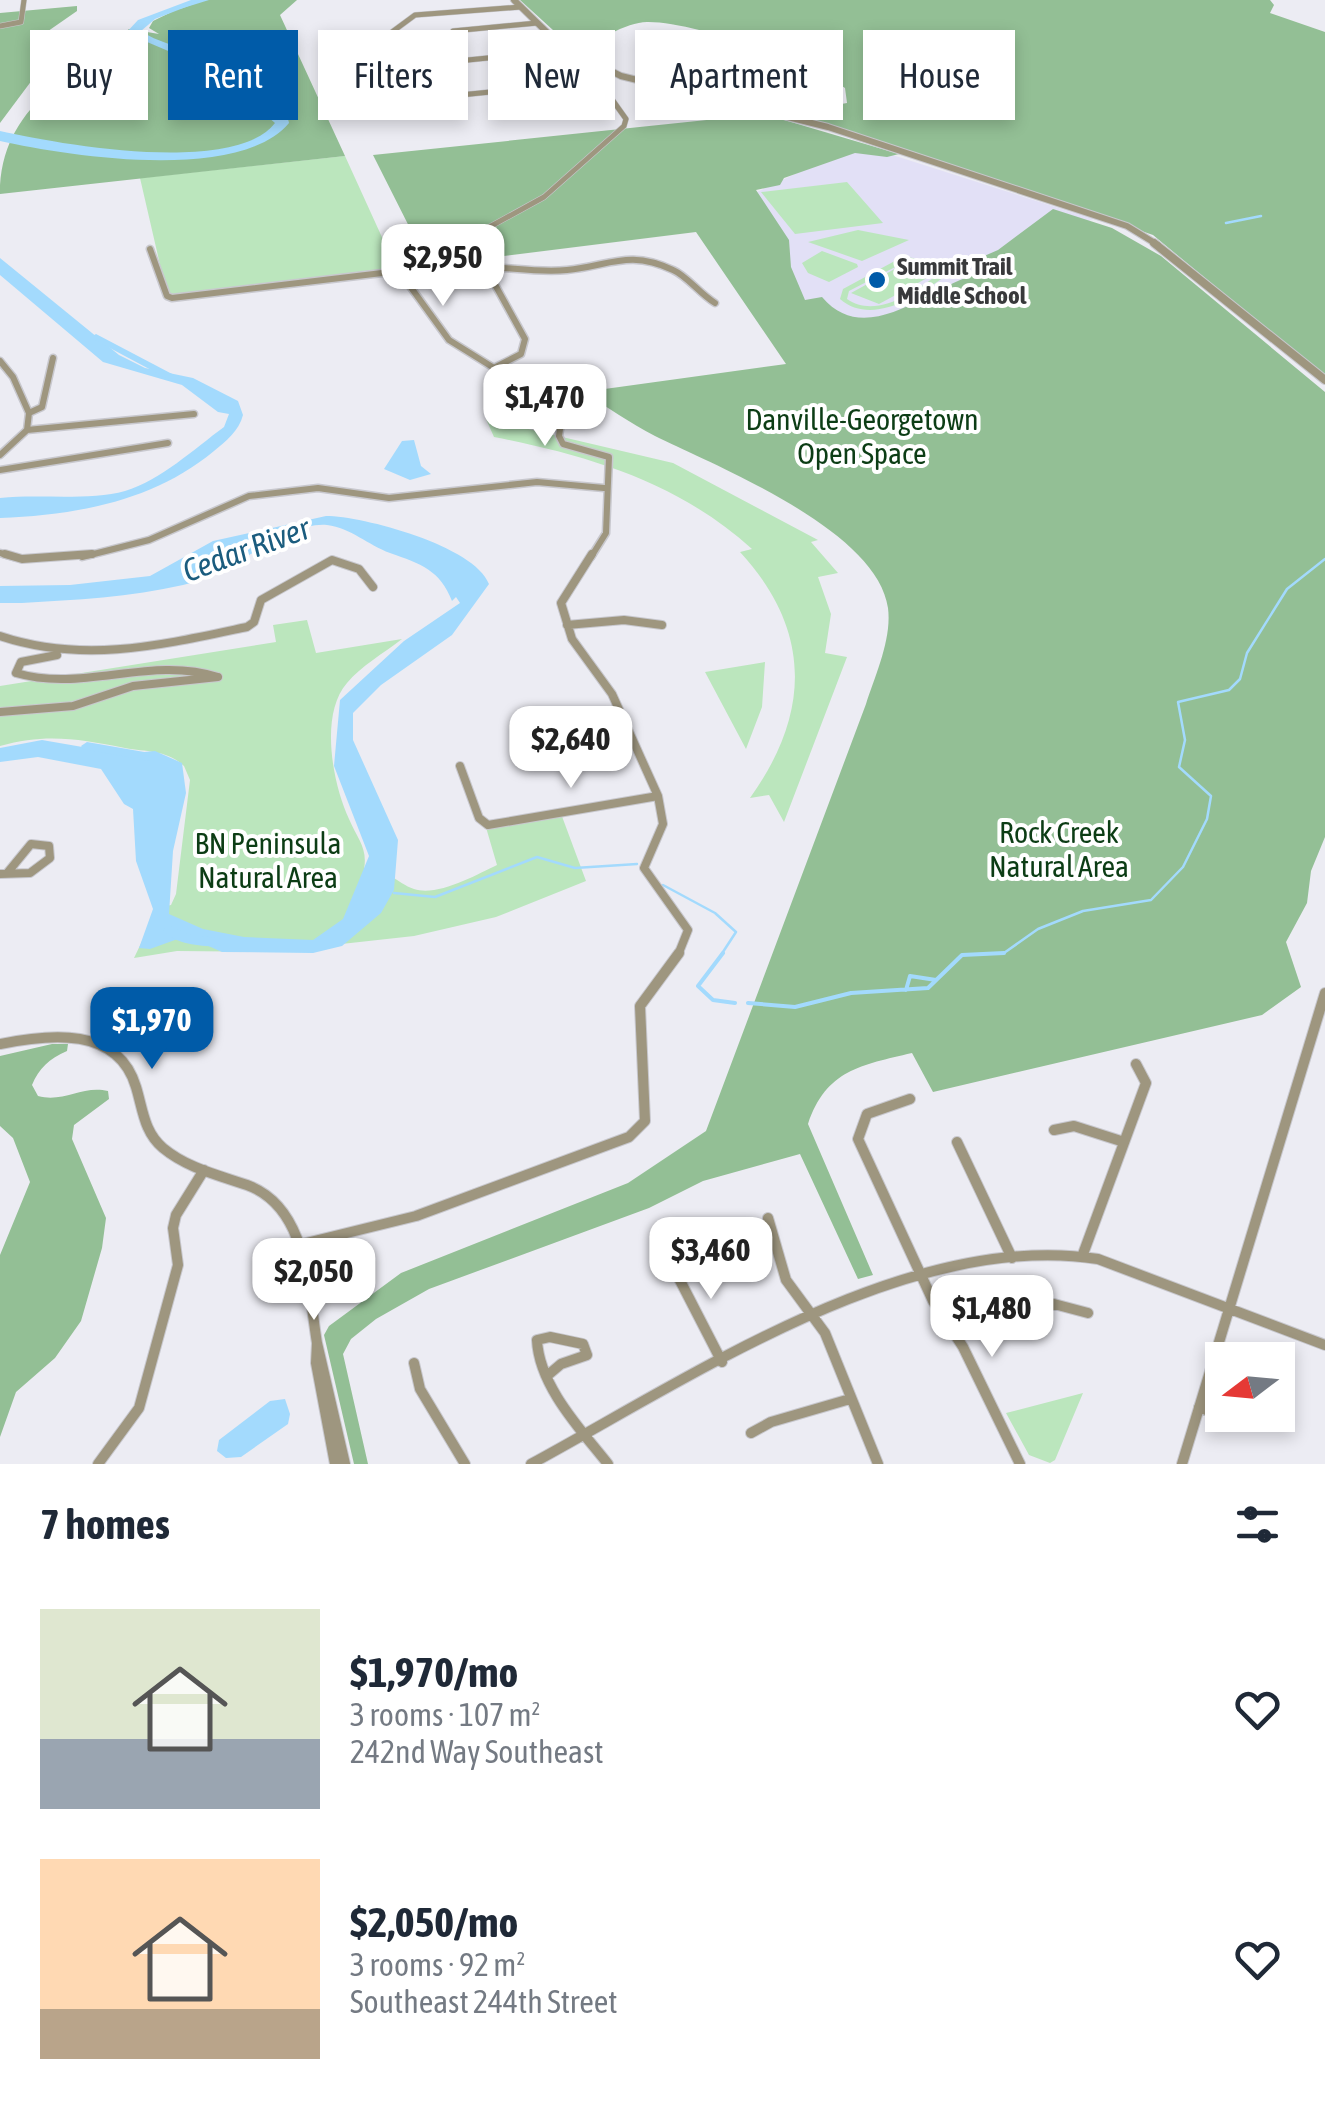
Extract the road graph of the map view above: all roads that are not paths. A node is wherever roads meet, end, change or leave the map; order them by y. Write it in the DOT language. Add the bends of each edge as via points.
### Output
graph roads {
  1 [pos="24,0"];
  2 [pos="514,0"];
  3 [pos="521,7"];
  4 [pos="537,23"];
  5 [pos="0,26"];
  6 [pos="395,30"];
  7 [pos="463,30"];
  8 [pos="545,30"];
  9 [pos="615,72"];
  10 [pos="615,104"];
  11 [pos="150,249"];
  12 [pos="489,267"];
  13 [pos="715,304"];
  14 [pos="53,358"];
  15 [pos="0,361"];
  16 [pos="494,368"];
  17 [pos="1325,380"];
  18 [pos="28,413"];
  19 [pos="194,414"];
  20 [pos="27,430"];
  21 [pos="168,444"];
  22 [pos="0,455"];
  23 [pos="0,470"];
  24 [pos="604,488"];
  25 [pos="0,553"];
  26 [pos="373,588"];
  27 [pos="567,625"];
  28 [pos="662,626"];
  29 [pos="0,636"];
  30 [pos="66,654"];
  31 [pos="0,712"];
  32 [pos="460,766"];
  33 [pos="658,796"];
  34 [pos="4,873"];
  35 [pos="1325,994"];
  36 [pos="0,1044"];
  37 [pos="1136,1064"];
  38 [pos="910,1099"];
  39 [pos="1054,1130"];
  40 [pos="958,1142"];
  41 [pos="1124,1142"];
  42 [pos="204,1170"];
  43 [pos="768,1218"];
  44 [pos="298,1245"];
  45 [pos="1083,1254"];
  46 [pos="1012,1258"];
  47 [pos="670,1263"];
  48 [pos="923,1279"];
  49 [pos="1227,1304"];
  50 [pos="810,1313"];
  51 [pos="1088,1313"];
  52 [pos="954,1331"];
  53 [pos="317,1343"];
  54 [pos="1325,1344"];
  55 [pos="722,1362"];
  56 [pos="414,1363"];
  57 [pos="548,1375"];
  58 [pos="850,1399"];
  59 [pos="1199,1408"];
  60 [pos="1205,1410"];
  61 [pos="438,1424"];
  62 [pos="426,1431"];
  63 [pos="751,1432"];
  64 [pos="586,1435"];
  65 [pos="98,1464"];
  66 [pos="335,1464"];
  67 [pos="345,1464"];
  68 [pos="465,1464"];
  69 [pos="532,1464"];
  70 [pos="608,1464"];
  71 [pos="878,1464"];
  72 [pos="1020,1464"];
  73 [pos="1182,1464"];
  1 -- 5 [label="street" via="19,23"];
  2 -- 3 [label="street"];
  3 -- 4 [label="street"];
  3 -- 6 [label="street" via="415,14"];
  4 -- 7 [label="street"];
  4 -- 8 [label="street"];
  9 -- 17 [label="street" via="828,127 1122,223 1173,254"];
  10 -- 12 [label="street" via="624,126 544,197 473,236 472,246"];
  11 -- 16 [label="street" via="167,296 396,270 452,347"];
  12 -- 13 [label="street" via="567,270 636,258 678,271"];
  12 -- 16 [label="street" via="526,339 521,354"];
  14 -- 18 [label="street" via="42,407"];
  15 -- 18 [label="street"];
  16 -- 24 [label="street" via="499,380 542,394 559,410 563,444 606,454"];
  18 -- 20 [label="street"];
  19 -- 20 [label="street"];
  20 -- 22 [label="street"];
  21 -- 23 [label="street"];
  24 -- 25 [label="street" via="537,482 389,498 334,488 280,492 238,499 150,540 77,558"];
  24 -- 27 [label="street" via="606,533 562,597"];
  26 -- 30 [label="street" via="361,568 332,560 261,600 247,626 142,650"];
  27 -- 28 [label="street" via="624,620"];
  27 -- 33 [label="street" via="612,694"];
  29 -- 30 [label="street"];
  30 -- 31 [label="street" via="22,662 16,673 50,680 196,669 218,678 133,686 73,706"];
  32 -- 33 [label="street" via="484,824"];
  33 -- 44 [label="street" via="662,824 644,868 688,930 674,964 640,1006 646,1121 639,1130 429,1212"];
  34 -- 34 [label="street" via="31,844 48,846 50,858 30,873"];
  35 -- 49 [label="street"];
  36 -- 42 [label="street" via="72,1036 104,1048 132,1075 155,1140"];
  37 -- 41 [label="street" via="1146,1083"];
  38 -- 48 [label="street" via="870,1111 858,1128"];
  39 -- 41 [label="street" via="1074,1126"];
  40 -- 46 [label="street"];
  41 -- 45 [label="street"];
  42 -- 44 [label="street" via="268,1196 286,1215"];
  42 -- 65 [label="street" via="176,1215 178,1265 139,1408"];
  43 -- 50 [label="street" via="786,1280"];
  44 -- 53 [label="street"];
  45 -- 46 [label="street"];
  45 -- 49 [label="street"];
  46 -- 48 [label="street"];
  47 -- 55 [label="street"];
  48 -- 50 [label="street"];
  48 -- 52 [label="street"];
  49 -- 54 [label="street"];
  49 -- 59 [label="street"];
  50 -- 55 [label="street"];
  50 -- 58 [label="street"];
  51 -- 52 [label="street" via="1054,1304"];
  52 -- 72 [label="street"];
  53 -- 66 [label="street"];
  53 -- 67 [label="street"];
  55 -- 64 [label="street"];
  56 -- 61 [label="street"];
  57 -- 57 [label="street" via="536,1354 537,1340 550,1337 586,1348 584,1358"];
  57 -- 64 [label="street"];
  58 -- 63 [label="street"];
  58 -- 71 [label="street"];
  59 -- 60 [label="street"];
  59 -- 73 [label="street"];
  61 -- 62 [label="street"];
  61 -- 68 [label="street"];
  64 -- 69 [label="street"];
  64 -- 70 [label="street"];
}
